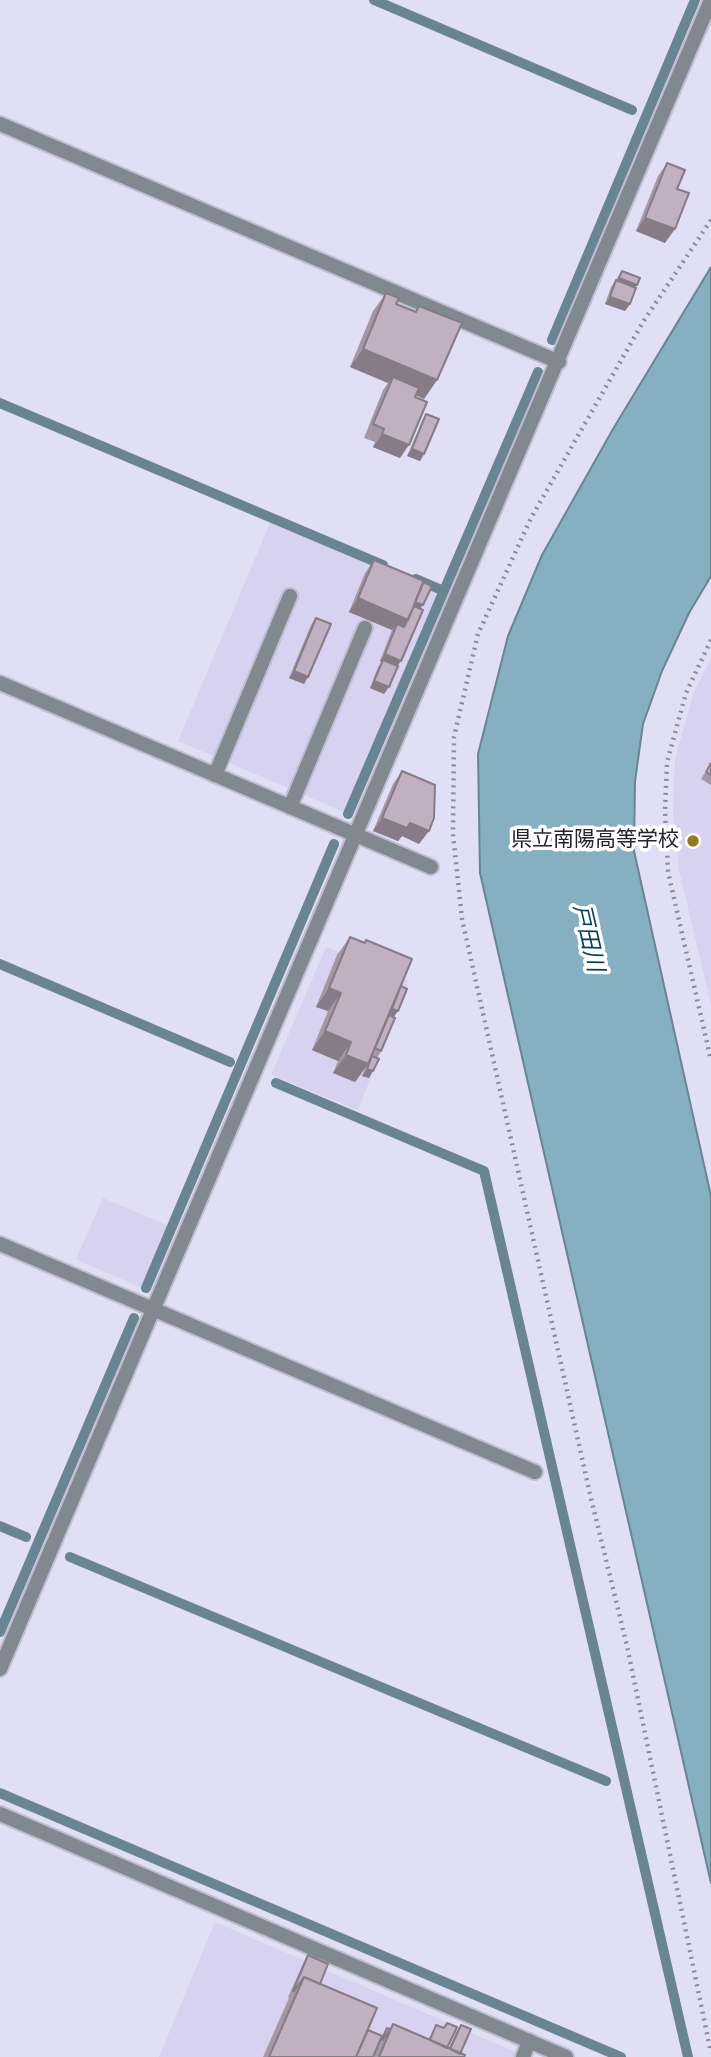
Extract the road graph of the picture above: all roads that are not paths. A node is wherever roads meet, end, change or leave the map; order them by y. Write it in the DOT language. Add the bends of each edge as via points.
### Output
graph roads {
  1 [pos="711,0"];
  2 [pos="0,124"];
  3 [pos="559,362"];
  4 [pos="290,596"];
  5 [pos="365,628"];
  6 [pos="0,683"];
  7 [pos="215,775"];
  8 [pos="290,807"];
  9 [pos="356,835"];
  10 [pos="431,867"];
  11 [pos="0,1244"];
  12 [pos="152,1309"];
  13 [pos="535,1472"];
  14 [pos="0,1669"];
  15 [pos="0,1814"];
  16 [pos="529,2041"];
  17 [pos="523,2057"];
  18 [pos="566,2057"];
  1 -- 3 [label="street"];
  2 -- 3 [label="street"];
  3 -- 9 [label="street"];
  4 -- 7 [label="street"];
  5 -- 8 [label="street"];
  6 -- 7 [label="street"];
  7 -- 8 [label="street"];
  8 -- 9 [label="street"];
  9 -- 10 [label="street"];
  9 -- 12 [label="street"];
  11 -- 12 [label="street"];
  12 -- 13 [label="street"];
  12 -- 14 [label="street"];
  15 -- 16 [label="street"];
  16 -- 17 [label="street"];
  16 -- 18 [label="street"];
}
